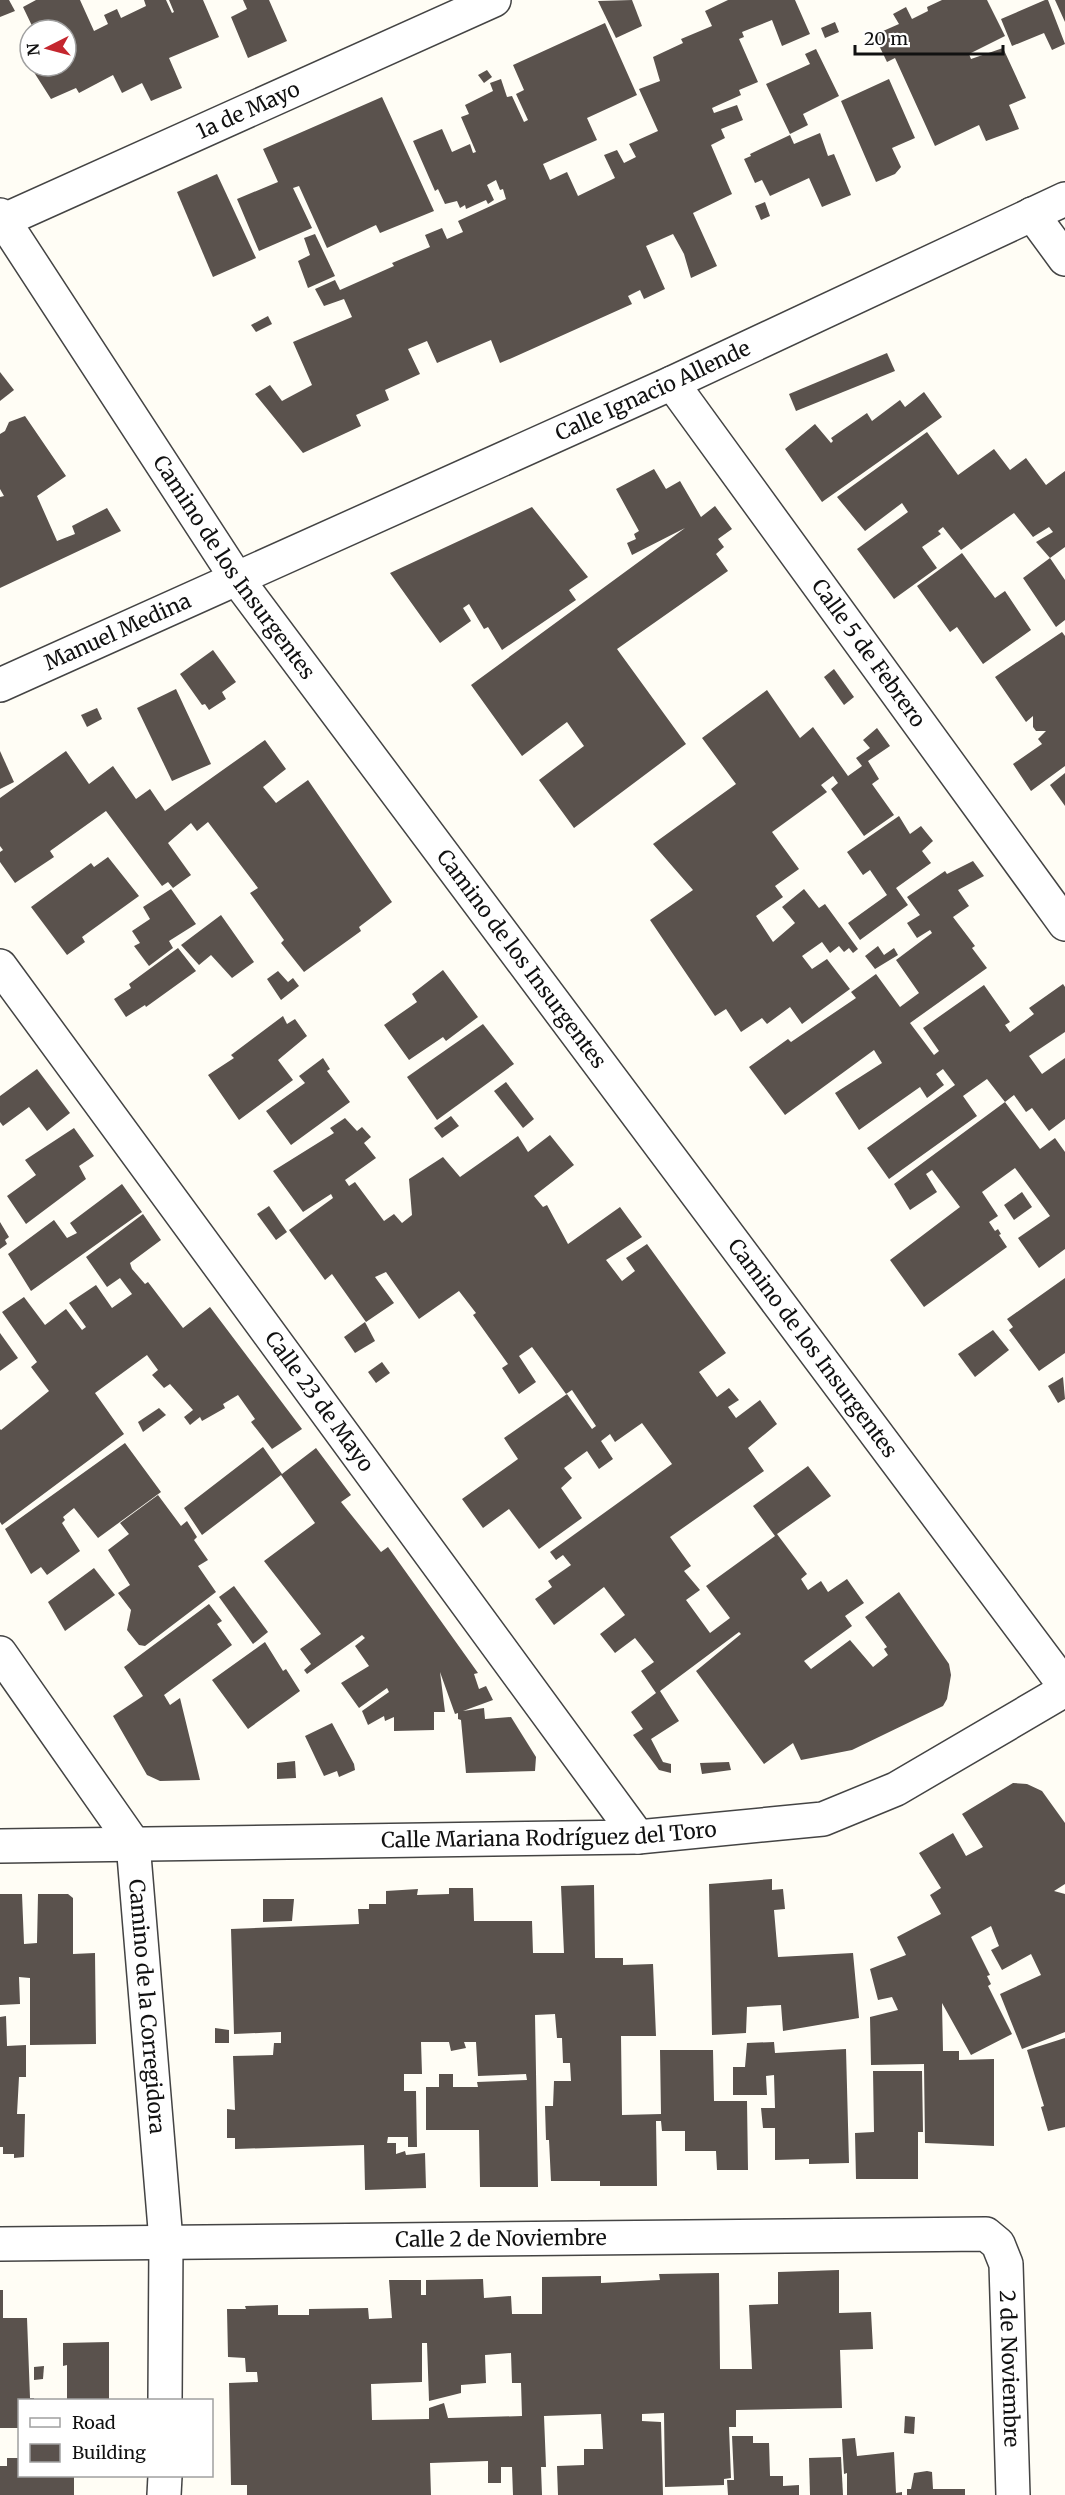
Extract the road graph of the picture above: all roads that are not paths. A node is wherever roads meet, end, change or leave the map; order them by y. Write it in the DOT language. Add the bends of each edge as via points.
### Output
graph roads {
  1 [pos="494,0"];
  2 [pos="1065,199"];
  3 [pos="1032,214"];
  4 [pos="1,219"];
  5 [pos="1065,259"];
  6 [pos="672,383"];
  7 [pos="237,579"];
  8 [pos="0,685"];
  9 [pos="1065,924"];
  10 [pos="0,966"];
  11 [pos="0,1653"];
  12 [pos="1065,1688"];
  13 [pos="638,1838"];
  14 [pos="133,1843"];
  15 [pos="0,1846"];
  16 [pos="166,2241"];
  17 [pos="0,2244"];
  18 [pos="998,2244"];
  19 [pos="165,2399"];
  20 [pos="165,2477"];
  21 [pos="164,2495"];
  22 [pos="1013,2495"];
  1 -- 4 [label="street, 1a de Mayo"];
  2 -- 3 [label="street, Calle Ignacio Allende"];
  3 -- 5 [label="street"];
  3 -- 6 [label="street, Calle Ignacio Allende"];
  4 -- 7 [label="street, Camino de los Insurgentes"];
  6 -- 7 [label="street, Calle Ignacio Allende"];
  6 -- 9 [label="street, Calle 5 de Febrero"];
  7 -- 8 [label="street, Manuel Medina"];
  7 -- 12 [label="street, Camino de los Insurgentes"];
  10 -- 13 [label="street, Calle 23 de Mayo"];
  11 -- 14 [label="street"];
  12 -- 13 [label="street, Calle Mariana Rodríguez del Toro" via="896,1789 824,1819"];
  13 -- 14 [label="street, Calle Mariana Rodríguez del Toro"];
  14 -- 15 [label="street, Calle Mariana Rodríguez del Toro"];
  14 -- 16 [label="street, Camino de la Corregidora"];
  16 -- 17 [label="street, Calle 2 de Noviembre"];
  16 -- 18 [label="street, Calle 2 de Noviembre" via="986,2234"];
  16 -- 19 [label="street, Camino de la Corregidora"];
  18 -- 22 [label="street, 2 de Noviembre" via="1006,2264"];
  20 -- 21 [label="street"];
}
